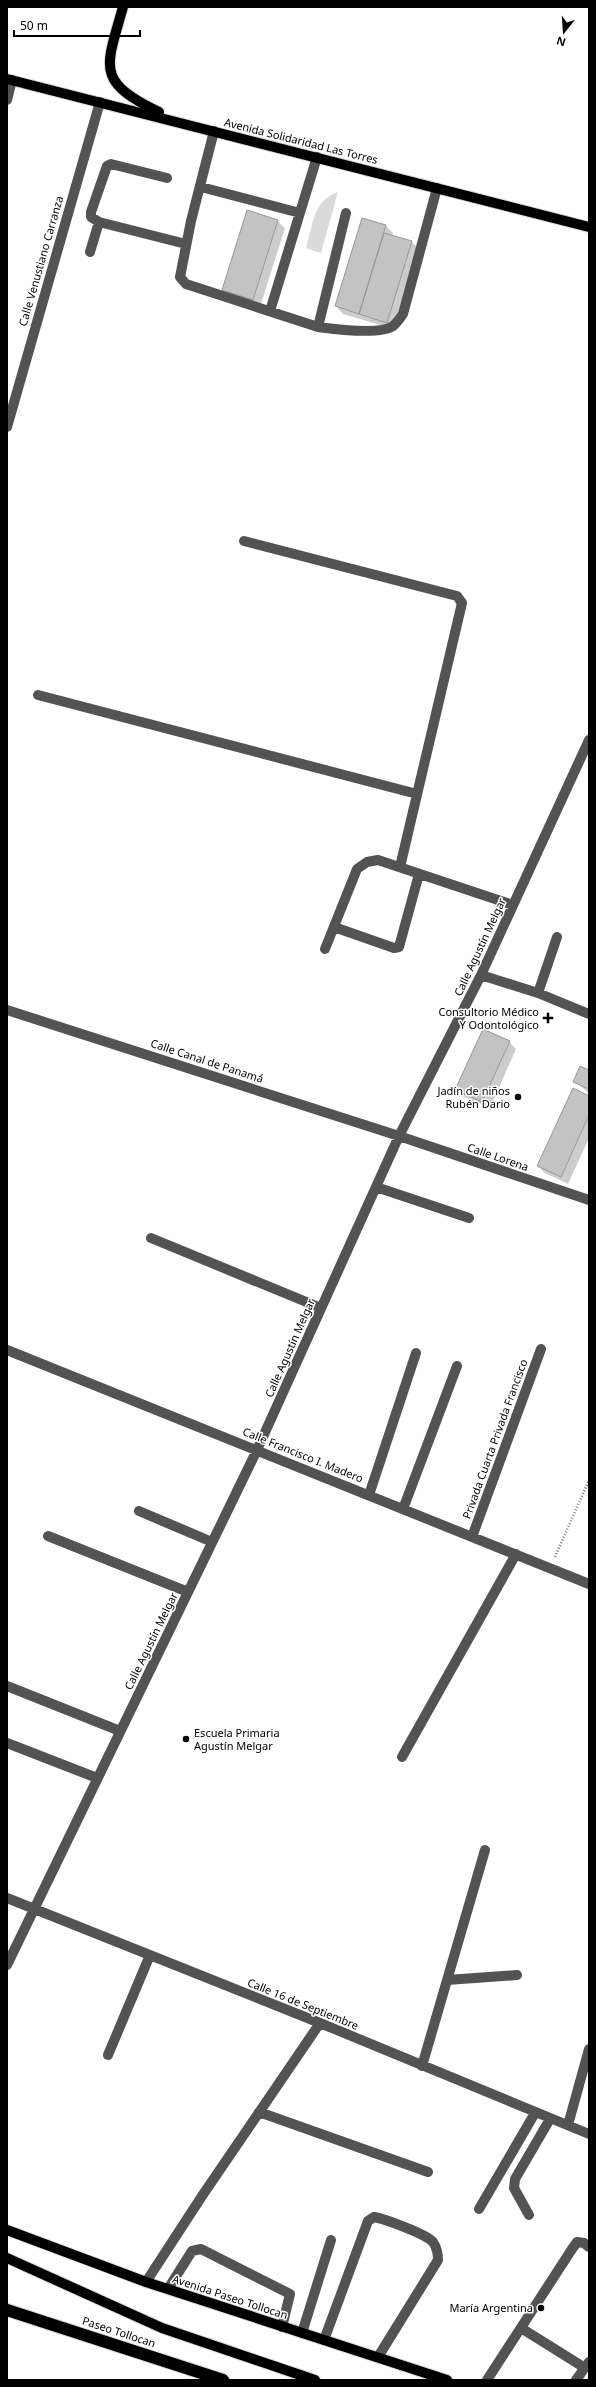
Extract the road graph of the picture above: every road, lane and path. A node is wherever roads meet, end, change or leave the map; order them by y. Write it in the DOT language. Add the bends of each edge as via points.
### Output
graph roads {
  1 [pos="123,7"];
  2 [pos="10,80"];
  3 [pos="7,100"];
  4 [pos="100,102"];
  5 [pos="178,122"];
  6 [pos="214,131"];
  7 [pos="317,157"];
  8 [pos="167,178"];
  9 [pos="201,187"];
  10 [pos="437,188"];
  11 [pos="300,213"];
  12 [pos="346,214"];
  13 [pos="99,222"];
  14 [pos="589,227"];
  15 [pos="186,244"];
  16 [pos="90,252"];
  17 [pos="270,311"];
  18 [pos="318,326"];
  19 [pos="7,427"];
  20 [pos="244,540"];
  21 [pos="38,694"];
  22 [pos="589,740"];
  23 [pos="417,794"];
  24 [pos="400,867"];
  25 [pos="419,874"];
  26 [pos="513,905"];
  27 [pos="334,927"];
  28 [pos="557,936"];
  29 [pos="325,949"];
  30 [pos="480,975"];
  31 [pos="538,993"];
  32 [pos="7,1010"];
  33 [pos="589,1014"];
  34 [pos="399,1136"];
  35 [pos="376,1187"];
  36 [pos="589,1200"];
  37 [pos="469,1218"];
  38 [pos="151,1238"];
  39 [pos="321,1308"];
  40 [pos="541,1349"];
  41 [pos="7,1350"];
  42 [pos="416,1353"];
  43 [pos="457,1366"];
  44 [pos="257,1450"];
  45 [pos="589,1480"];
  46 [pos="369,1495"];
  47 [pos="403,1509"];
  48 [pos="139,1511"];
  49 [pos="48,1536"];
  50 [pos="472,1537"];
  51 [pos="212,1542"];
  52 [pos="516,1554"];
  53 [pos="550,1568"];
  54 [pos="589,1584"];
  55 [pos="188,1592"];
  56 [pos="7,1686"];
  57 [pos="120,1731"];
  58 [pos="7,1743"];
  59 [pos="402,1757"];
  60 [pos="97,1778"];
  61 [pos="485,1850"];
  62 [pos="7,1898"];
  63 [pos="34,1909"];
  64 [pos="150,1955"];
  65 [pos="7,1965"];
  66 [pos="517,1975"];
  67 [pos="448,1980"];
  68 [pos="320,2023"];
  69 [pos="589,2049"];
  70 [pos="108,2055"];
  71 [pos="422,2066"];
  72 [pos="259,2112"];
  73 [pos="535,2113"];
  74 [pos="550,2118"];
  75 [pos="568,2125"];
  76 [pos="589,2134"];
  77 [pos="428,2172"];
  78 [pos="479,2209"];
  79 [pos="529,2215"];
  80 [pos="7,2230"];
  81 [pos="331,2240"];
  82 [pos="589,2247"];
  83 [pos="7,2258"];
  84 [pos="146,2282"];
  85 [pos="168,2289"];
  86 [pos="7,2310"];
  87 [pos="282,2326"];
  88 [pos="521,2328"];
  89 [pos="302,2333"];
  90 [pos="324,2340"];
  91 [pos="378,2358"];
  92 [pos="587,2365"];
  93 [pos="223,2380"];
  94 [pos="315,2380"];
  95 [pos="447,2380"];
  96 [pos="487,2380"];
  97 [pos="576,2380"];
  1 -- 5 [label="main road" via="110,53 111,75 124,92 136,101"];
  2 -- 3 [label="street"];
  2 -- 4 [label="main road, Avenida Solidaridad Las Torres"];
  4 -- 5 [label="main road, Avenida Solidaridad Las Torres"];
  4 -- 19 [label="street, Calle Venustiano Carranza"];
  5 -- 6 [label="main road, Avenida Solidaridad Las Torres"];
  6 -- 7 [label="main road, Avenida Solidaridad Las Torres"];
  6 -- 9 [label="street"];
  7 -- 10 [label="main road, Avenida Solidaridad Las Torres"];
  7 -- 11 [label="street"];
  8 -- 13 [label="street" via="111,164 107,166 90,212 94,220"];
  9 -- 11 [label="street"];
  9 -- 15 [label="street"];
  10 -- 14 [label="main road, Avenida Solidaridad Las Torres"];
  10 -- 18 [label="street" via="403,314 398,321 392,327 381,329"];
  11 -- 17 [label="street"];
  12 -- 18 [label="street"];
  13 -- 15 [label="street"];
  13 -- 16 [label="street"];
  15 -- 17 [label="street" via="180,277 184,283"];
  17 -- 18 [label="street"];
  20 -- 23 [label="street" via="461,599"];
  21 -- 23 [label="street"];
  22 -- 26 [label="street, Calle Agustín Melgar"];
  23 -- 24 [label="street"];
  24 -- 25 [label="street"];
  24 -- 27 [label="street" via="378,860 366,862 358,869"];
  25 -- 26 [label="street"];
  25 -- 27 [label="street" via="400,947 394,948"];
  26 -- 30 [label="street, Calle Agustín Melgar"];
  27 -- 29 [label="street"];
  28 -- 31 [label="street"];
  30 -- 31 [label="street"];
  30 -- 34 [label="street, Calle Agustín Melgar"];
  31 -- 33 [label="street"];
  32 -- 34 [label="street, Calle Canal de Panamá"];
  34 -- 35 [label="street, Calle Agustín Melgar"];
  34 -- 36 [label="street, Calle Lorena"];
  35 -- 37 [label="street"];
  35 -- 39 [label="street, Calle Agustín Melgar"];
  38 -- 39 [label="street"];
  39 -- 44 [label="street, Calle Agustín Melgar"];
  40 -- 50 [label="street, Privada Cuarta Privada Francisco"];
  41 -- 44 [label="street, Calle Francisco I. Madero"];
  42 -- 46 [label="street"];
  43 -- 47 [label="street"];
  44 -- 46 [label="street, Calle Francisco I. Madero"];
  44 -- 51 [label="street, Calle Agustín Melgar"];
  45 -- 53 [label="path"];
  46 -- 47 [label="street, Calle Francisco I. Madero"];
  47 -- 50 [label="street, Calle Francisco I. Madero"];
  48 -- 51 [label="street"];
  49 -- 55 [label="street"];
  50 -- 52 [label="street, Calle Francisco I. Madero"];
  51 -- 55 [label="street, Calle Agustín Melgar"];
  52 -- 53 [label="street, Calle Francisco I. Madero"];
  52 -- 59 [label="street"];
  53 -- 54 [label="street, Calle Francisco I. Madero"];
  55 -- 57 [label="street, Calle Agustín Melgar"];
  56 -- 57 [label="street"];
  57 -- 60 [label="street, Calle Agustín Melgar"];
  58 -- 60 [label="street"];
  60 -- 63 [label="street, Calle Agustín Melgar"];
  61 -- 67 [label="street"];
  62 -- 63 [label="street, Calle 16 de Septiembre"];
  63 -- 64 [label="street, Calle 16 de Septiembre"];
  63 -- 65 [label="street, Calle Agustín Melgar"];
  64 -- 68 [label="street, Calle 16 de Septiembre"];
  64 -- 70 [label="street"];
  66 -- 67 [label="street"];
  67 -- 71 [label="street"];
  68 -- 71 [label="street, Calle 16 de Septiembre"];
  68 -- 72 [label="street"];
  69 -- 75 [label="street"];
  71 -- 73 [label="street, Calle 16 de Septiembre"];
  72 -- 77 [label="street"];
  72 -- 84 [label="street"];
  73 -- 74 [label="street, Calle 16 de Septiembre"];
  73 -- 78 [label="street"];
  74 -- 75 [label="street, Calle 16 de Septiembre"];
  74 -- 79 [label="street" via="515,2179 514,2188"];
  75 -- 76 [label="street, Calle 16 de Septiembre"];
  80 -- 84 [label="main road, Avenida Paseo Tollocan"];
  81 -- 89 [label="street"];
  82 -- 88 [label="street" via="577,2242"];
  83 -- 94 [label="main road" via="162,2328"];
  84 -- 85 [label="main road, Avenida Paseo Tollocan"];
  85 -- 87 [label="main road, Avenida Paseo Tollocan"];
  85 -- 87 [label="street" via="192,2251 201,2249 290,2294"];
  86 -- 93 [label="highway, Paseo Tollocan"];
  87 -- 89 [label="main road, Avenida Paseo Tollocan"];
  88 -- 92 [label="street"];
  88 -- 96 [label="street"];
  89 -- 90 [label="main road, Avenida Paseo Tollocan"];
  90 -- 91 [label="main road, Avenida Paseo Tollocan"];
  90 -- 91 [label="street" via="368,2221 374,2217 388,2220 432,2240 438,2250 438,2260"];
  91 -- 95 [label="main road, Avenida Paseo Tollocan"];
  92 -- 97 [label="street"];
}
